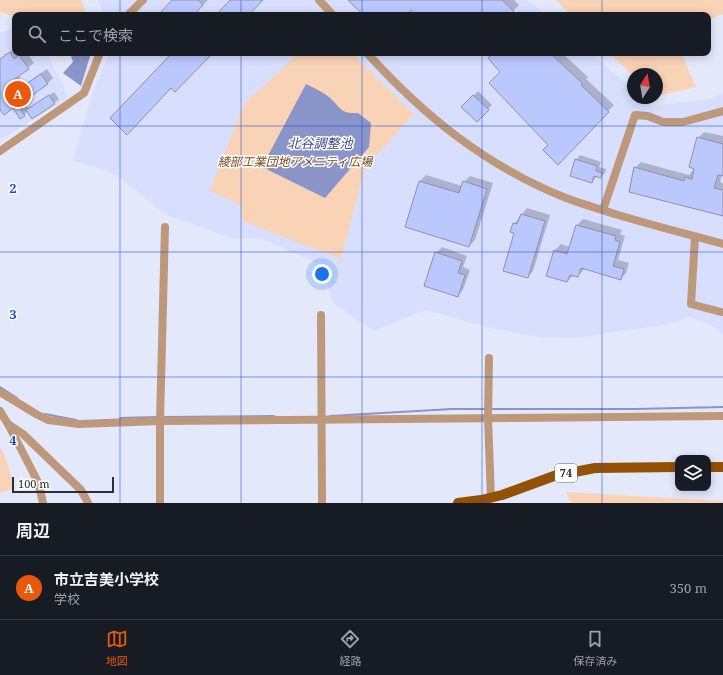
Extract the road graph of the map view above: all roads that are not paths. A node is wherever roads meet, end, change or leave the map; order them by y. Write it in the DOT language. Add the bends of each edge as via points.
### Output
graph roads {
  1 [pos="143,0"];
  2 [pos="319,0"];
  3 [pos="131,12"];
  4 [pos="330,12"];
  5 [pos="99,56"];
  6 [pos="370,56"];
  7 [pos="723,111"];
  8 [pos="0,151"];
  9 [pos="603,210"];
  10 [pos="165,227"];
  11 [pos="695,237"];
  12 [pos="723,244"];
  13 [pos="721,312"];
  14 [pos="321,315"];
  15 [pos="489,358"];
  16 [pos="0,392"];
  17 [pos="0,411"];
  18 [pos="723,416"];
  19 [pos="488,418"];
  20 [pos="322,420"];
  21 [pos="160,421"];
  22 [pos="8,424"];
  23 [pos="675,467"];
  24 [pos="711,467"];
  25 [pos="723,467"];
  26 [pos="491,498"];
  27 [pos="43,503"];
  28 [pos="88,503"];
  29 [pos="160,503"];
  30 [pos="322,503"];
  31 [pos="458,503"];
  1 -- 3 [label="street"];
  2 -- 4 [label="street"];
  5 -- 8 [label="street" via="84,93"];
  6 -- 9 [label="street" via="412,100 482,156 544,189"];
  7 -- 9 [label="street" via="683,122 663,122 648,116 635,115"];
  9 -- 11 [label="street"];
  10 -- 21 [label="street"];
  11 -- 12 [label="street"];
  11 -- 13 [label="street" via="691,304"];
  14 -- 20 [label="street"];
  15 -- 19 [label="street"];
  16 -- 21 [label="street" via="48,420 79,424"];
  17 -- 22 [label="street"];
  18 -- 19 [label="street"];
  19 -- 20 [label="street"];
  19 -- 26 [label="street"];
  20 -- 21 [label="street"];
  20 -- 30 [label="street"];
  21 -- 29 [label="street"];
  22 -- 27 [label="street" via="38,482"];
  22 -- 28 [label="street" via="23,434 81,490"];
  23 -- 26 [label="main road, 74" via="595,468 554,476"];
  24 -- 25 [label="main road"];
  26 -- 31 [label="main road, 74"];
}
